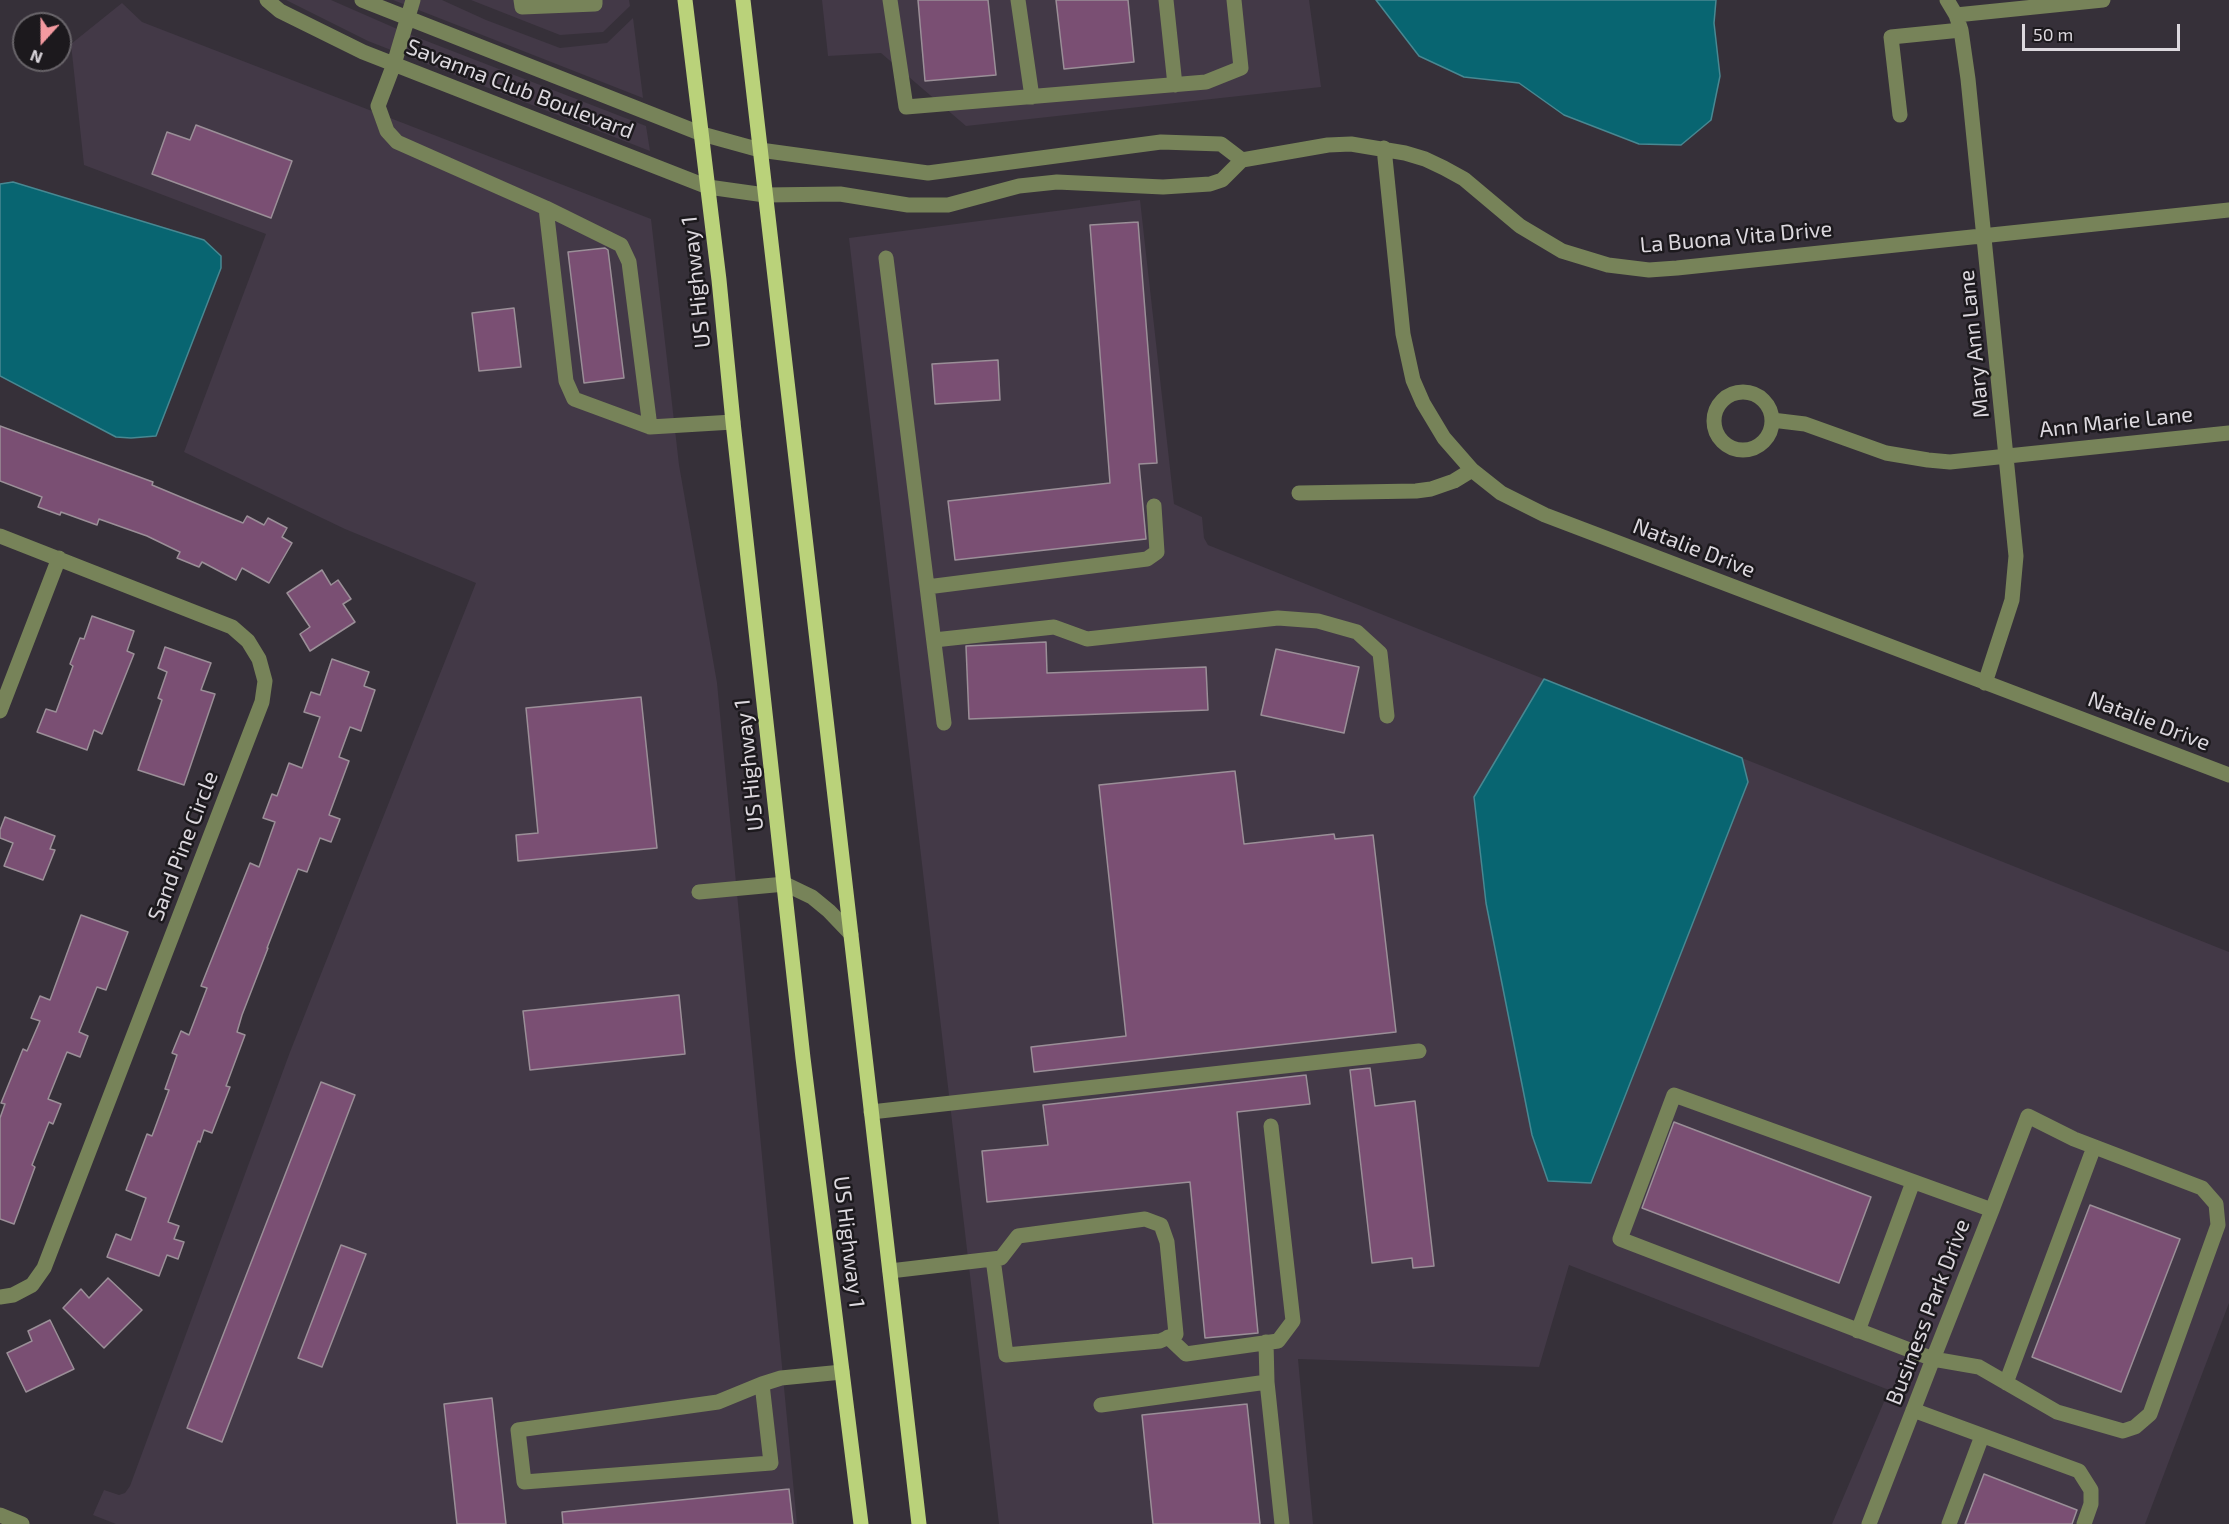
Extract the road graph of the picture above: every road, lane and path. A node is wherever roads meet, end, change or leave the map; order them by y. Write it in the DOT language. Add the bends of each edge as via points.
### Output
graph roads {
  1 [pos="267,0"];
  2 [pos="362,0"];
  3 [pos="413,0"];
  4 [pos="521,0"];
  5 [pos="595,0"];
  6 [pos="685,0"];
  7 [pos="743,0"];
  8 [pos="890,0"];
  9 [pos="1018,0"];
  10 [pos="1166,0"];
  11 [pos="1234,0"];
  12 [pos="1947,0"];
  13 [pos="2103,0"];
  14 [pos="406,19"];
  15 [pos="1958,22"];
  16 [pos="394,64"];
  17 [pos="1175,85"];
  18 [pos="1032,96"];
  19 [pos="1900,116"];
  20 [pos="702,135"];
  21 [pos="1384,148"];
  22 [pos="760,150"];
  23 [pos="1044,157"];
  24 [pos="1242,160"];
  25 [pos="1046,184"];
  26 [pos="708,187"];
  27 [pos="765,195"];
  28 [pos="546,208"];
  29 [pos="2229,210"];
  30 [pos="1985,236"];
  31 [pos="886,258"];
  32 [pos="1772,420"];
  33 [pos="732,422"];
  34 [pos="650,428"];
  35 [pos="2229,433"];
  36 [pos="2008,456"];
  37 [pos="1472,470"];
  38 [pos="1299,493"];
  39 [pos="1154,506"];
  40 [pos="0,536"];
  41 [pos="59,558"];
  42 [pos="927,586"];
  43 [pos="934,640"];
  44 [pos="1984,683"];
  45 [pos="0,711"];
  46 [pos="1388,716"];
  47 [pos="944,723"];
  48 [pos="2229,775"];
  49 [pos="785,884"];
  50 [pos="699,892"];
  51 [pos="850,934"];
  52 [pos="1419,1051"];
  53 [pos="871,1112"];
  54 [pos="1271,1126"];
  55 [pos="2094,1147"];
  56 [pos="1913,1182"];
  57 [pos="1992,1210"];
  58 [pos="993,1259"];
  59 [pos="890,1271"];
  60 [pos="0,1297"];
  61 [pos="1858,1331"];
  62 [pos="1168,1337"];
  63 [pos="1266,1342"];
  64 [pos="1933,1359"];
  65 [pos="842,1372"];
  66 [pos="1266,1382"];
  67 [pos="2006,1383"];
  68 [pos="762,1384"];
  69 [pos="1101,1405"];
  70 [pos="1913,1410"];
  71 [pos="1982,1436"];
  72 [pos="0,1515"];
  73 [pos="22,1524"];
  74 [pos="861,1524"];
  75 [pos="919,1524"];
  76 [pos="1282,1524"];
  77 [pos="1869,1524"];
  78 [pos="1949,1524"];
  79 [pos="2084,1524"];
  1 -- 16 [label="street, Savanna Club Boulevard" via="280,11"];
  2 -- 14 [label="street, Savanna Club Boulevard"];
  3 -- 14 [label="street"];
  4 -- 5 [label="street" via="522,7 596,4"];
  6 -- 20 [label="main road, US Highway 1"];
  7 -- 22 [label="main road, US Highway 1"];
  8 -- 18 [label="street" via="906,107"];
  9 -- 18 [label="street"];
  10 -- 17 [label="street"];
  11 -- 17 [label="street" via="1241,68 1206,82"];
  12 -- 15 [label="street, Mary Ann Lane"];
  13 -- 15 [label="street"];
  14 -- 16 [label="street"];
  14 -- 20 [label="street, Savanna Club Boulevard"];
  15 -- 19 [label="street" via="1891,37"];
  15 -- 30 [label="street, Mary Ann Lane"];
  16 -- 26 [label="street, Savanna Club Boulevard"];
  16 -- 28 [label="street" via="378,106 387,131 397,142"];
  17 -- 18 [label="street"];
  20 -- 22 [label="street, Savanna Club Boulevard"];
  20 -- 26 [label="main road, US Highway 1"];
  21 -- 24 [label="street, La Buona Vita Drive" via="1328,145"];
  21 -- 30 [label="street, La Buona Vita Drive" via="1444,168 1464,179 1540,240 1608,266 1677,268"];
  21 -- 37 [label="street, Natalie Drive" via="1403,334 1413,380 1444,438"];
  22 -- 23 [label="street" via="928,173"];
  22 -- 27 [label="main road, US Highway 1"];
  23 -- 24 [label="street" via="1161,142 1221,144"];
  23 -- 25 [label="street"];
  24 -- 25 [label="street" via="1222,180 1210,184"];
  25 -- 27 [label="street" via="1019,186 948,205 908,206 840,194"];
  26 -- 27 [label="street, Savanna Club Boulevard"];
  26 -- 33 [label="main road, US Highway 1"];
  27 -- 51 [label="main road, US Highway 1"];
  28 -- 34 [label="street" via="621,245 629,262"];
  28 -- 34 [label="street" via="566,381 574,399"];
  29 -- 30 [label="street, La Buona Vita Drive"];
  30 -- 36 [label="street, Mary Ann Lane"];
  31 -- 42 [label="street"];
  32 -- 36 [label="street, Ann Marie Lane" via="1805,424 1868,448 1905,457 1950,462"];
  33 -- 34 [label="street"];
  33 -- 49 [label="main road, US Highway 1"];
  35 -- 36 [label="street, Ann Marie Lane"];
  36 -- 44 [label="street, Mary Ann Lane" via="2016,570 2006,620"];
  37 -- 38 [label="street" via="1454,481 1424,490"];
  37 -- 44 [label="street, Natalie Drive" via="1501,493 1545,515"];
  39 -- 42 [label="street" via="1157,552 1147,560"];
  40 -- 41 [label="street, Sand Pine Circle"];
  41 -- 45 [label="street"];
  41 -- 60 [label="street, Sand Pine Circle" via="232,627 248,640 265,681 262,702 44,1268 32,1285"];
  42 -- 43 [label="street"];
  43 -- 46 [label="street" via="1054,627 1087,639 1278,618 1318,621 1357,632 1380,653"];
  43 -- 47 [label="street"];
  44 -- 48 [label="street, Natalie Drive"];
  49 -- 50 [label="street"];
  49 -- 51 [label="street" via="812,897"];
  49 -- 65 [label="main road, US Highway 1"];
  51 -- 53 [label="main road, US Highway 1"];
  52 -- 53 [label="street"];
  53 -- 59 [label="main road, US Highway 1"];
  54 -- 63 [label="street" via="1293,1321 1278,1341"];
  55 -- 57 [label="street, Business Park Drive" via="2028,1116"];
  55 -- 67 [label="street"];
  55 -- 67 [label="street" via="2202,1188 2216,1204 2218,1225 2150,1414 2135,1427 2123,1431 2057,1412"];
  56 -- 57 [label="street"];
  56 -- 61 [label="street"];
  56 -- 61 [label="street" via="1674,1095 1620,1239"];
  57 -- 64 [label="street, Business Park Drive"];
  58 -- 59 [label="street"];
  58 -- 62 [label="street" via="1006,1355 1160,1341"];
  58 -- 62 [label="street" via="1001,1258 1018,1236 1144,1219 1161,1225 1167,1242 1176,1334"];
  59 -- 75 [label="main road, US Highway 1"];
  61 -- 64 [label="street"];
  62 -- 63 [label="street" via="1186,1354"];
  63 -- 66 [label="street"];
  64 -- 67 [label="street" via="1979,1367"];
  64 -- 70 [label="street, Business Park Drive"];
  65 -- 68 [label="street" via="781,1378"];
  65 -- 74 [label="main road, US Highway 1"];
  66 -- 69 [label="street"];
  66 -- 76 [label="street"];
  68 -- 68 [label="street" via="718,1402 518,1430 524,1482 771,1463"];
  70 -- 71 [label="street"];
  70 -- 77 [label="street, Business Park Drive"];
  71 -- 78 [label="street"];
  71 -- 79 [label="street" via="2079,1471 2091,1490"];
  72 -- 73 [label="street"];
}
